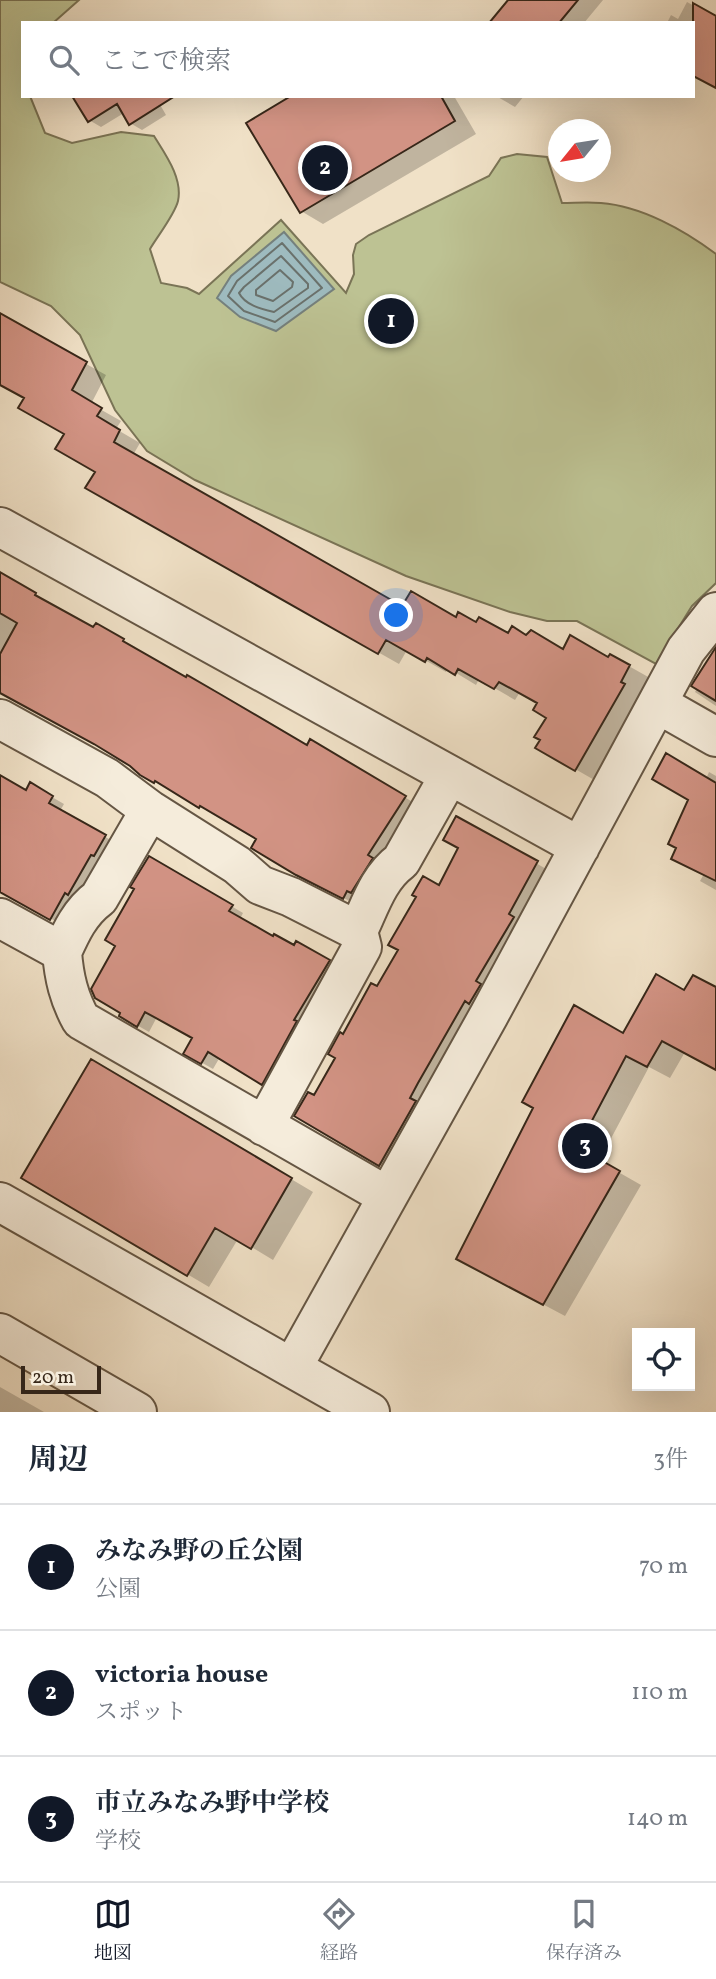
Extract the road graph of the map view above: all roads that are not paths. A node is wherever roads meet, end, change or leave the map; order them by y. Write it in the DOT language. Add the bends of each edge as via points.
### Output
graph roads {
  1 [pos="0,527"];
  2 [pos="716,612"];
  3 [pos="658,704"];
  4 [pos="0,719"];
  5 [pos="716,737"];
  6 [pos="450,776"];
  7 [pos="150,810"];
  8 [pos="580,847"];
  9 [pos="0,918"];
  10 [pos="358,931"];
  11 [pos="62,953"];
  12 [pos="264,1126"];
  13 [pos="387,1196"];
  14 [pos="0,1202"];
  15 [pos="0,1333"];
  16 [pos="292,1368"];
  17 [pos="137,1412"];
  18 [pos="370,1412"];
  1 -- 6 [label="street"];
  2 -- 3 [label="street" via="686,650"];
  3 -- 5 [label="street"];
  3 -- 8 [label="street"];
  4 -- 7 [label="street" via="107,778"];
  6 -- 8 [label="street"];
  6 -- 10 [label="street" via="401,861 378,886"];
  7 -- 10 [label="street" via="237,865 260,885"];
  7 -- 11 [label="street"];
  8 -- 13 [label="street"];
  9 -- 11 [label="street"];
  10 -- 12 [label="street" via="362,947"];
  11 -- 12 [label="street" via="64,977 81,1020"];
  12 -- 13 [label="street"];
  13 -- 16 [label="street"];
  14 -- 16 [label="street"];
  15 -- 17 [label="street"];
  16 -- 18 [label="street"];
}
